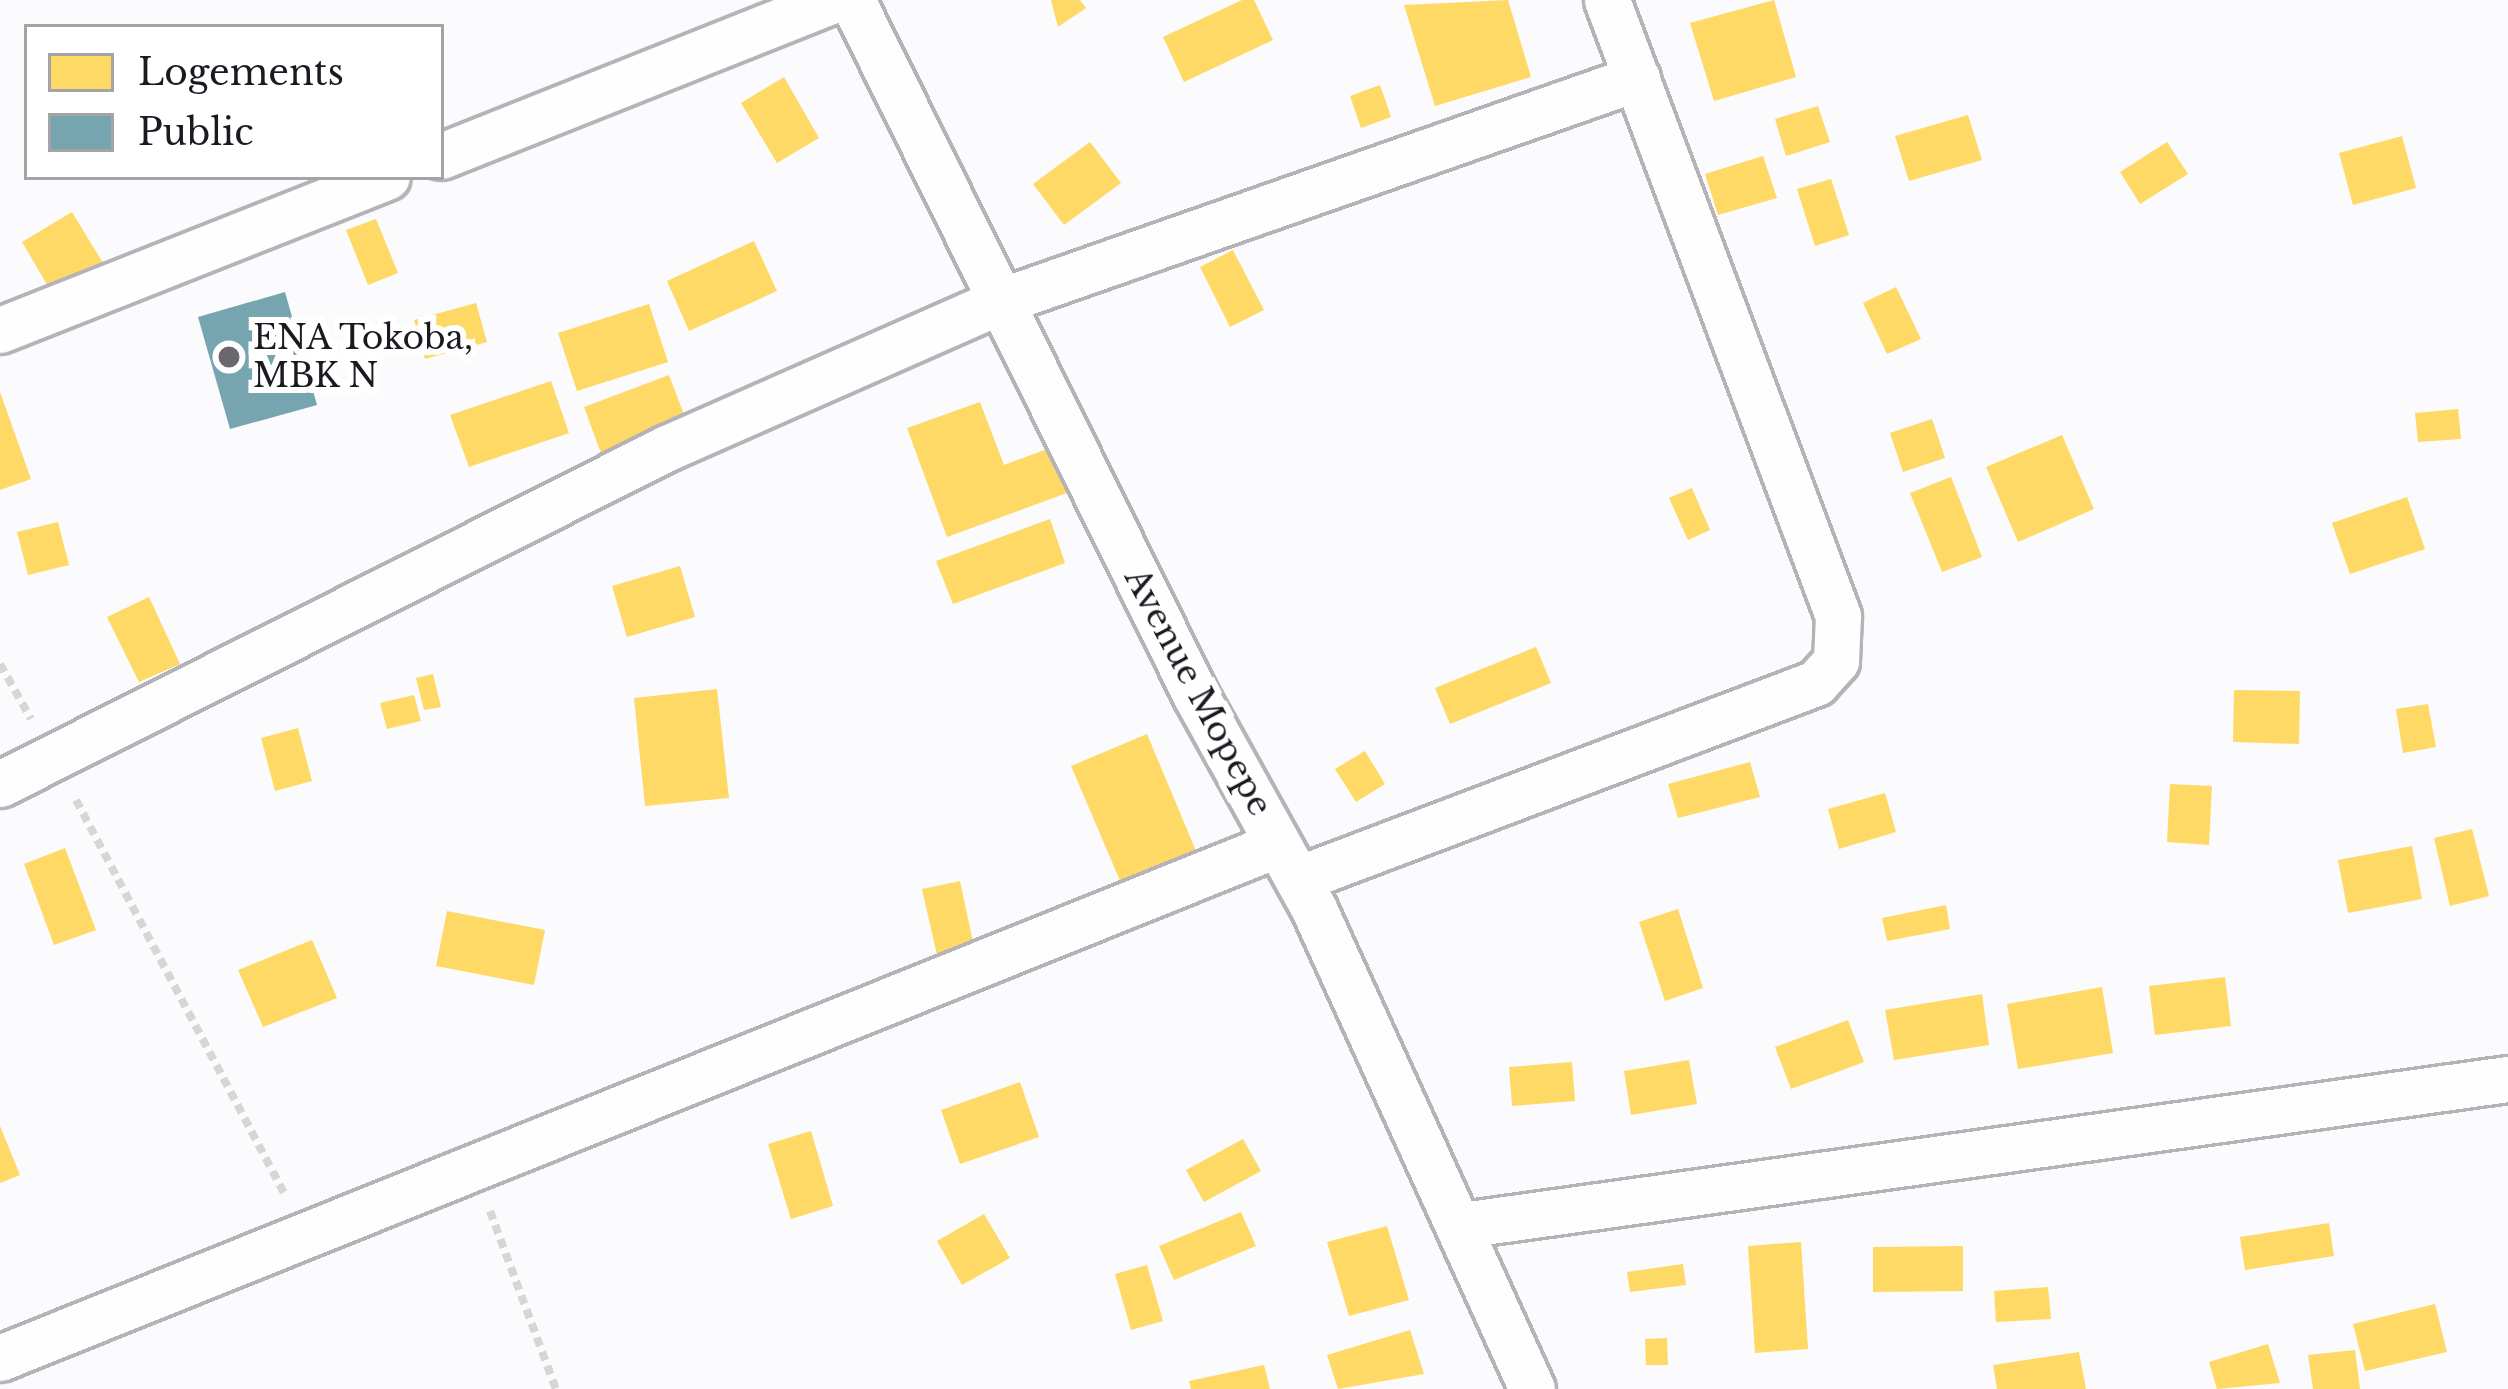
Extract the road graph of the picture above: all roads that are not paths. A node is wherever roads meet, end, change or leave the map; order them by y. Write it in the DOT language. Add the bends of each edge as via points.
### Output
graph roads {
  1 [pos="834,0"];
  2 [pos="852,0"];
  3 [pos="1607,0"];
  4 [pos="1637,78"];
  5 [pos="444,155"];
  6 [pos="379,180"];
  7 [pos="1001,301"];
  8 [pos="0,330"];
  9 [pos="0,784"];
  10 [pos="1288,861"];
  11 [pos="2508,1079"];
  12 [pos="1462,1225"];
  13 [pos="0,1358"];
  14 [pos="1532,1389"];
  1 -- 5 [label="street"];
  2 -- 7 [label="street, Avenue Mopepe"];
  3 -- 4 [label="street"];
  4 -- 7 [label="street"];
  4 -- 10 [label="street" via="1838,616 1836,661 1816,683"];
  6 -- 8 [label="street"];
  7 -- 9 [label="street" via="667,448"];
  7 -- 10 [label="street, Avenue Mopepe"];
  10 -- 12 [label="street, Avenue Mopepe"];
  10 -- 13 [label="street"];
  11 -- 12 [label="street"];
  12 -- 14 [label="street, Avenue Mopepe"];
}
